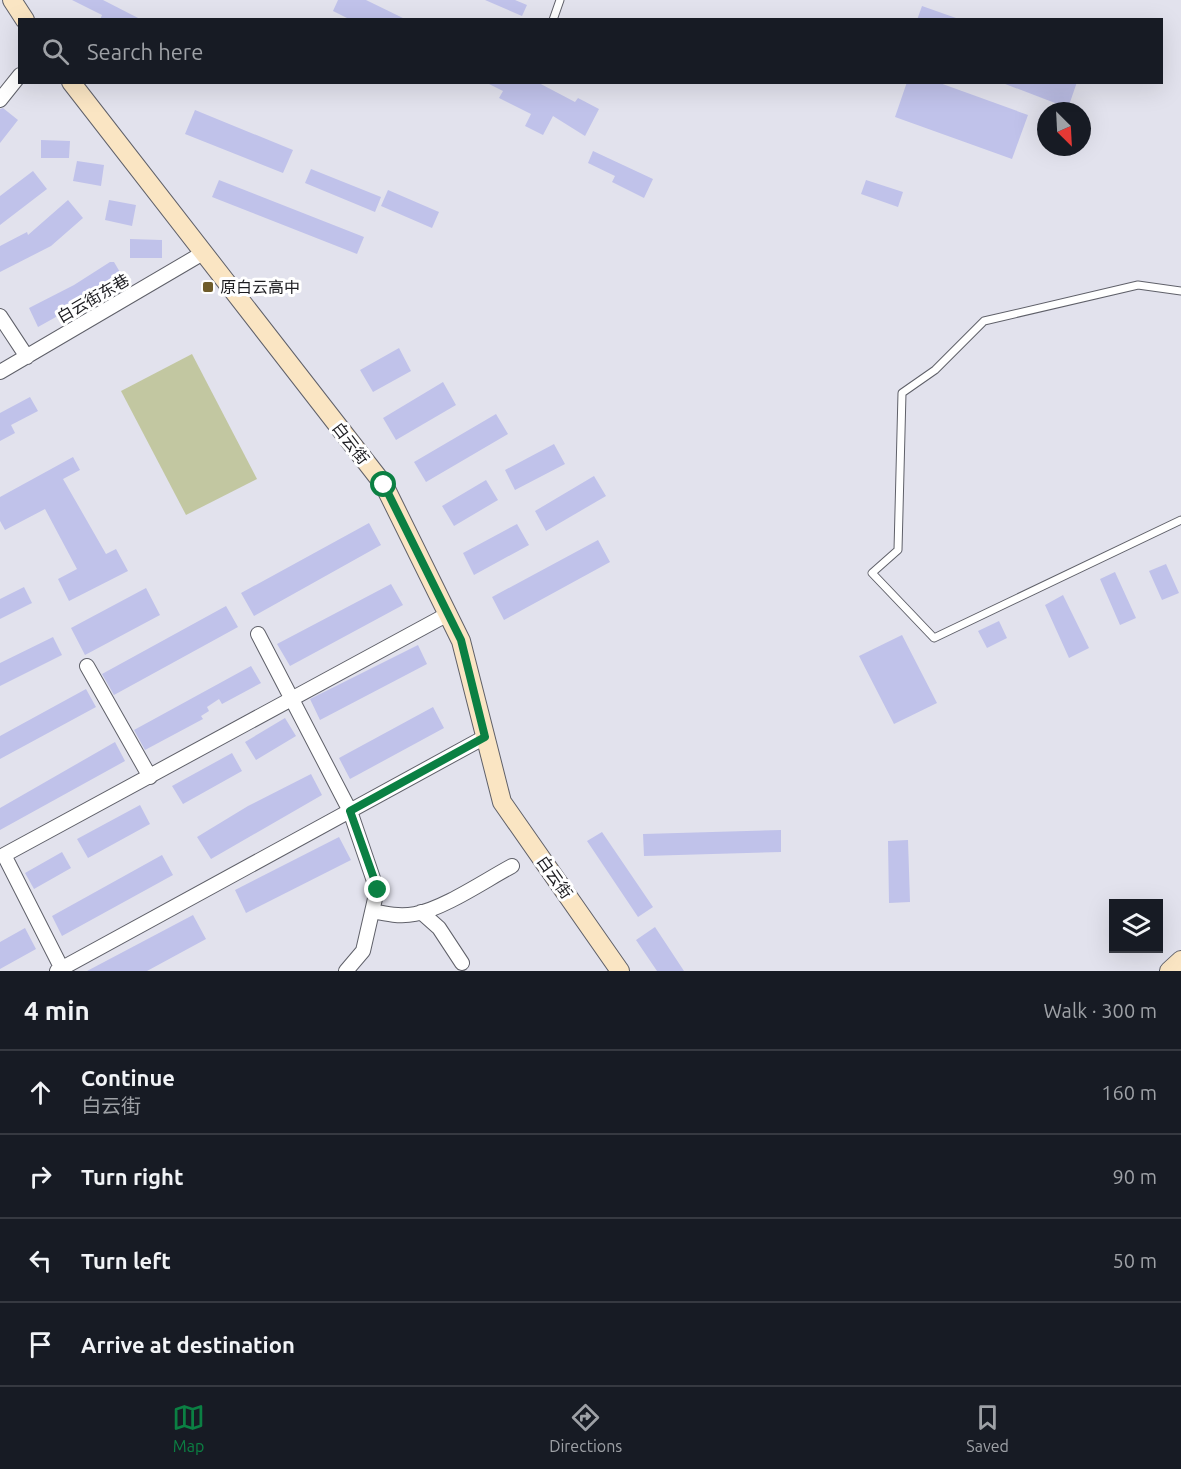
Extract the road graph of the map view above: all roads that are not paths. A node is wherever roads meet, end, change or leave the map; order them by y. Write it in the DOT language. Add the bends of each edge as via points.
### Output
graph roads {
  1 [pos="12,0"];
  2 [pos="560,0"];
  3 [pos="24,18"];
  4 [pos="554,18"];
  5 [pos="18,78"];
  6 [pos="73,84"];
  7 [pos="0,100"];
  8 [pos="203,253"];
  9 [pos="1181,291"];
  10 [pos="0,316"];
  11 [pos="27,357"];
  12 [pos="0,372"];
  13 [pos="1181,520"];
  14 [pos="448,614"];
  15 [pos="258,634"];
  16 [pos="87,666"];
  17 [pos="293,700"];
  18 [pos="485,737"];
  19 [pos="150,777"];
  20 [pos="350,811"];
  21 [pos="2,856"];
  22 [pos="512,866"];
  23 [pos="373,910"];
  24 [pos="421,912"];
  25 [pos="1181,960"];
  26 [pos="462,963"];
  27 [pos="61,970"];
  28 [pos="346,971"];
  29 [pos="620,971"];
  30 [pos="1169,971"];
  1 -- 3 [label="main road"];
  2 -- 4 [label="lane"];
  5 -- 7 [label="street"];
  6 -- 8 [label="main road, 白云街"];
  8 -- 11 [label="street, 白云街东巷"];
  8 -- 14 [label="main road, 白云街" via="384,485"];
  9 -- 13 [label="lane" via="1137,285 984,321 935,370 902,393 898,550 872,573 934,639"];
  10 -- 11 [label="street"];
  11 -- 12 [label="street, 白云街东巷"];
  14 -- 17 [label="street"];
  14 -- 18 [label="main road, 白云街" via="461,640"];
  15 -- 17 [label="street"];
  16 -- 19 [label="street"];
  17 -- 19 [label="street"];
  17 -- 20 [label="street"];
  18 -- 20 [label="street"];
  18 -- 29 [label="main road, 白云街" via="502,802"];
  19 -- 21 [label="street"];
  20 -- 23 [label="street" via="378,890"];
  20 -- 27 [label="street"];
  21 -- 27 [label="street"];
  22 -- 24 [label="street"];
  23 -- 24 [label="street" via="392,915"];
  23 -- 28 [label="street" via="363,951"];
  24 -- 26 [label="street" via="440,928"];
  25 -- 30 [label="main road"];
}
